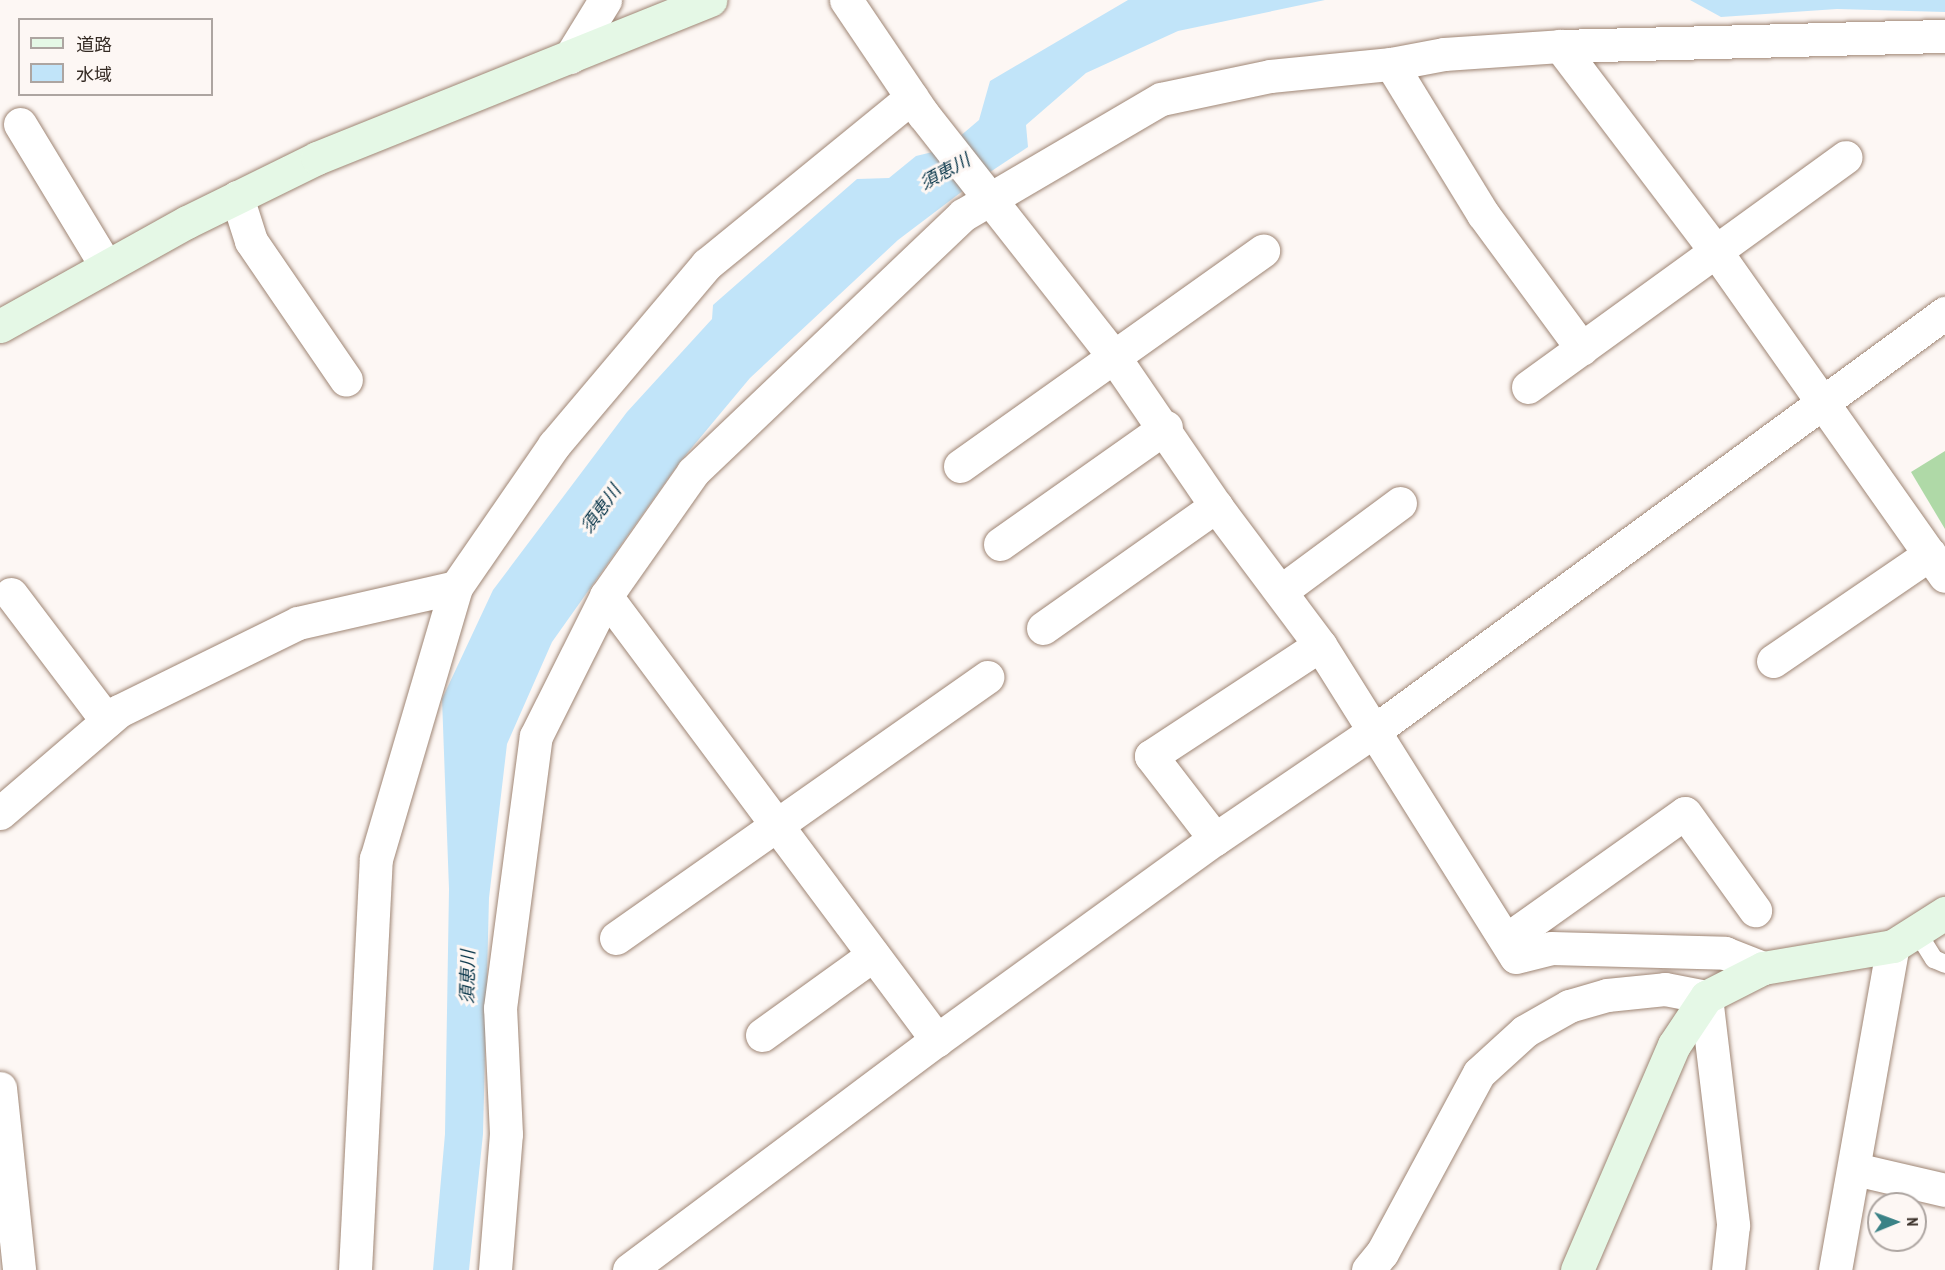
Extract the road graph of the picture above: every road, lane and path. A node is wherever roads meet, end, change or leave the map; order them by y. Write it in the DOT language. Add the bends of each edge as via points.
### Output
graph roads {
  1 [pos="605,0"];
  2 [pos="710,0"];
  3 [pos="846,0"];
  4 [pos="1945,36"];
  5 [pos="1560,46"];
  6 [pos="570,57"];
  7 [pos="1391,64"];
  8 [pos="917,105"];
  9 [pos="20,124"];
  10 [pos="1846,157"];
  11 [pos="985,195"];
  12 [pos="237,197"];
  13 [pos="1263,251"];
  14 [pos="1717,253"];
  15 [pos="106,266"];
  16 [pos="1945,313"];
  17 [pos="0,326"];
  18 [pos="1582,349"];
  19 [pos="1114,357"];
  20 [pos="346,380"];
  21 [pos="1528,387"];
  22 [pos="1822,403"];
  23 [pos="1166,428"];
  24 [pos="960,466"];
  25 [pos="1400,503"];
  26 [pos="1216,506"];
  27 [pos="1000,544"];
  28 [pos="1937,565"];
  29 [pos="456,587"];
  30 [pos="1281,591"];
  31 [pos="11,594"];
  32 [pos="606,596"];
  33 [pos="1043,628"];
  34 [pos="1320,645"];
  35 [pos="1773,661"];
  36 [pos="988,677"];
  37 [pos="107,721"];
  38 [pos="1374,731"];
  39 [pos="0,813"];
  40 [pos="774,825"];
  41 [pos="1215,839"];
  42 [pos="1755,910"];
  43 [pos="1945,913"];
  44 [pos="616,938"];
  45 [pos="1905,939"];
  46 [pos="1506,940"];
  47 [pos="873,955"];
  48 [pos="1945,964"];
  49 [pos="1763,968"];
  50 [pos="1706,997"];
  51 [pos="762,1035"];
  52 [pos="937,1040"];
  53 [pos="0,1088"];
  54 [pos="1855,1169"];
  55 [pos="1945,1190"];
  56 [pos="19,1270"];
  57 [pos="355,1270"];
  58 [pos="495,1270"];
  59 [pos="629,1270"];
  60 [pos="1368,1270"];
  61 [pos="1576,1270"];
  62 [pos="1728,1270"];
  63 [pos="1835,1270"];
  1 -- 6 [label="street"];
  2 -- 6 [label="street"];
  3 -- 8 [label="street"];
  4 -- 5 [label="street"];
  5 -- 7 [label="street" via="1444,54"];
  5 -- 14 [label="street"];
  6 -- 12 [label="street" via="316,158"];
  7 -- 11 [label="street" via="1270,76 1161,99"];
  7 -- 18 [label="street" via="1483,214"];
  8 -- 11 [label="street"];
  8 -- 29 [label="street" via="707,264 554,445"];
  9 -- 15 [label="street"];
  10 -- 14 [label="street"];
  11 -- 19 [label="street"];
  11 -- 32 [label="street" via="693,472"];
  12 -- 15 [label="street"];
  12 -- 20 [label="street" via="251,242"];
  13 -- 19 [label="street"];
  14 -- 18 [label="street"];
  14 -- 22 [label="street"];
  15 -- 17 [label="street"];
  16 -- 22 [label="street"];
  18 -- 21 [label="street"];
  19 -- 23 [label="street"];
  19 -- 24 [label="street"];
  22 -- 28 [label="street"];
  22 -- 38 [label="street"];
  23 -- 26 [label="street"];
  23 -- 27 [label="street"];
  25 -- 30 [label="street"];
  26 -- 30 [label="street"];
  26 -- 33 [label="street"];
  28 -- 35 [label="street"];
  29 -- 37 [label="street" via="298,623 119,711"];
  29 -- 57 [label="street" via="376,859"];
  30 -- 34 [label="street"];
  31 -- 37 [label="street"];
  32 -- 40 [label="street"];
  32 -- 58 [label="street" via="536,736 500,1008 506,1134"];
  34 -- 38 [label="street"];
  34 -- 41 [label="street" via="1151,756"];
  36 -- 40 [label="street"];
  37 -- 39 [label="street"];
  38 -- 41 [label="street"];
  38 -- 46 [label="street"];
  40 -- 44 [label="street"];
  40 -- 47 [label="street"];
  41 -- 52 [label="street"];
  42 -- 46 [label="street" via="1684,813"];
  43 -- 45 [label="street"];
  45 -- 48 [label="lane"];
  45 -- 49 [label="street"];
  45 -- 54 [label="street"];
  46 -- 49 [label="street" via="1516,957 1551,948 1725,953"];
  47 -- 51 [label="street"];
  47 -- 52 [label="street"];
  49 -- 50 [label="street"];
  50 -- 60 [label="street" via="1665,989 1607,994 1569,1006 1525,1031 1479,1073 1382,1252"];
  50 -- 61 [label="street" via="1674,1045"];
  50 -- 62 [label="street" via="1733,1225"];
  52 -- 59 [label="street"];
  53 -- 56 [label="street"];
  54 -- 55 [label="street"];
  54 -- 63 [label="street"];
}
